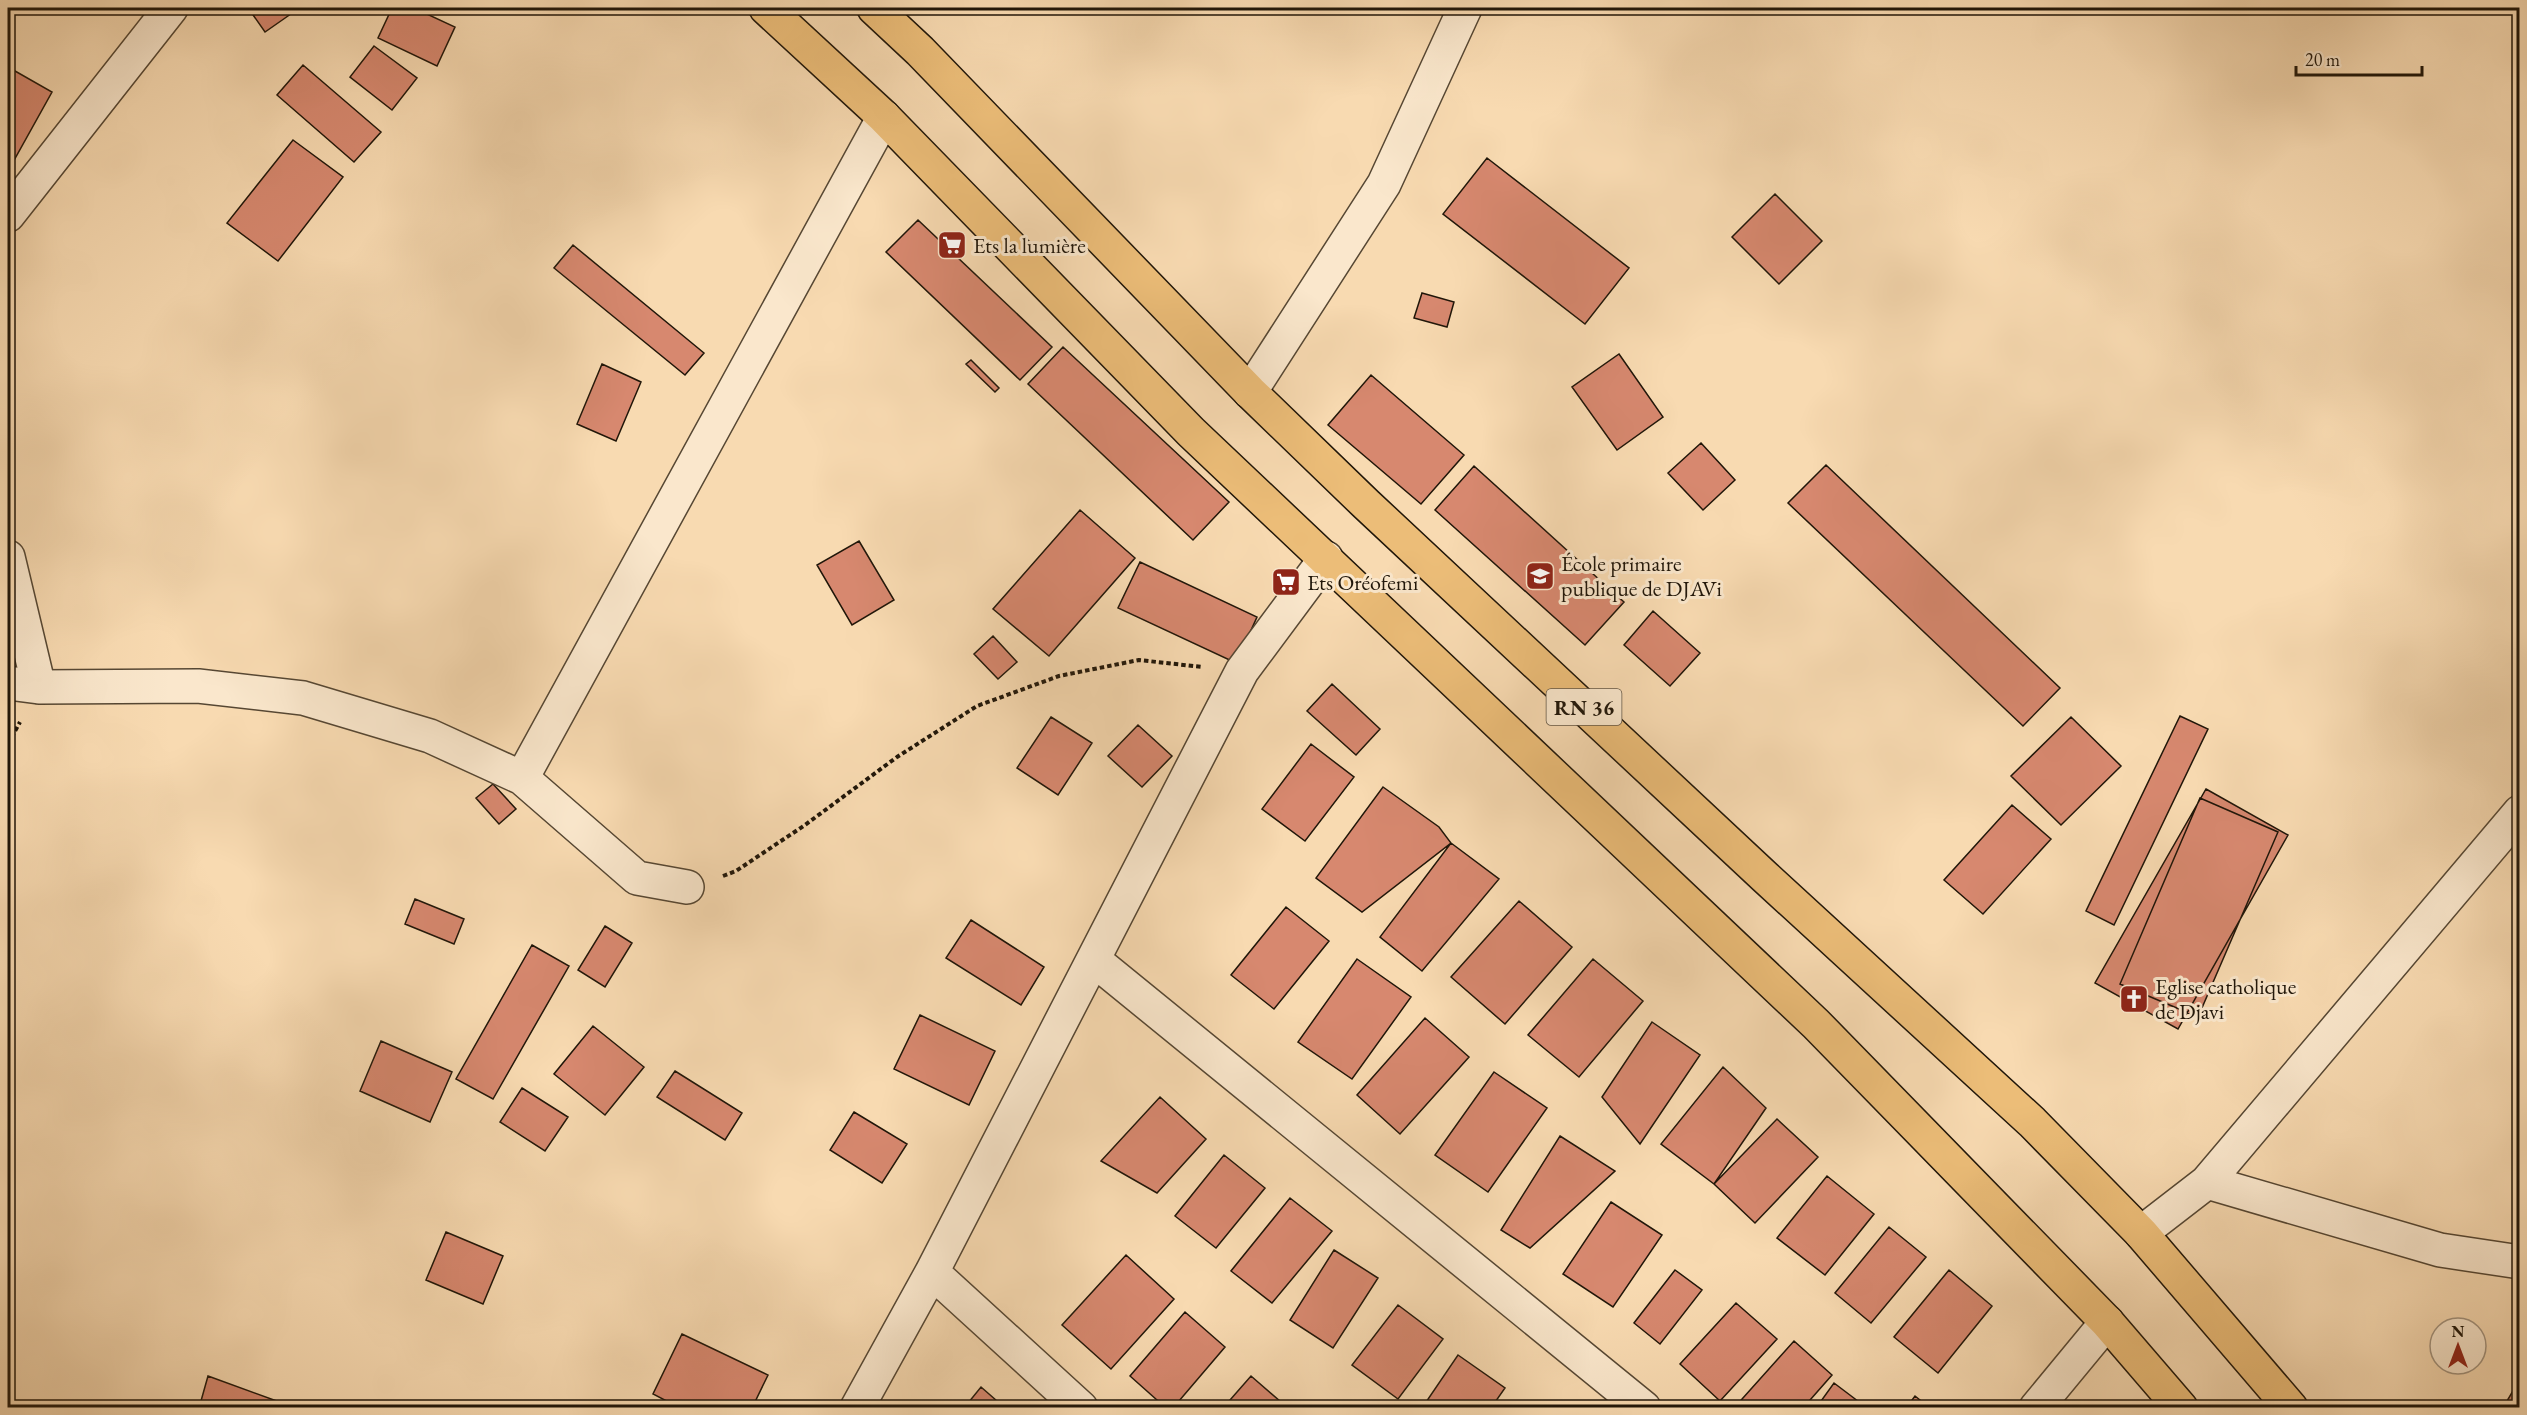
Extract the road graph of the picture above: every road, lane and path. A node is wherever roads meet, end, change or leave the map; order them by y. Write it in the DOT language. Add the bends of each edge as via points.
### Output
graph roads {
  1 [pos="171,8"];
  2 [pos="766,8"];
  3 [pos="874,8"];
  4 [pos="1465,8"];
  5 [pos="884,117"];
  6 [pos="8,214"];
  7 [pos="1250,392"];
  8 [pos="8,556"];
  9 [pos="1326,558"];
  10 [pos="1242,671"];
  11 [pos="23,685"];
  12 [pos="522,778"];
  13 [pos="2520,812"];
  14 [pos="687,887"];
  15 [pos="1094,960"];
  16 [pos="2207,1182"];
  17 [pos="2141,1233"];
  18 [pos="2520,1262"];
  19 [pos="932,1272"];
  20 [pos="2107,1322"];
  21 [pos="8,1403"];
  22 [pos="14,1407"];
  23 [pos="857,1407"];
  24 [pos="1081,1407"];
  25 [pos="1644,1407"];
  26 [pos="2036,1407"];
  27 [pos="2181,1407"];
  28 [pos="2291,1407"];
  1 -- 6 [label="street"];
  2 -- 5 [label="main road, RN 36"];
  3 -- 7 [label="main road, RN 36"];
  4 -- 7 [label="street" via="1384,184"];
  5 -- 9 [label="main road, RN 36" via="1191,432"];
  5 -- 12 [label="street"];
  7 -- 17 [label="main road, RN 36" via="1739,853 2032,1122"];
  8 -- 11 [label="street"];
  9 -- 10 [label="street"];
  9 -- 20 [label="main road, RN 36" via="1816,1024"];
  10 -- 14 [label="path" via="1139,660 1059,676 977,706 897,757 736,871"];
  10 -- 15 [label="street"];
  11 -- 12 [label="street" via="198,686 303,698 430,736"];
  12 -- 14 [label="street" via="637,878"];
  13 -- 16 [label="street"];
  15 -- 19 [label="street"];
  15 -- 25 [label="street"];
  16 -- 17 [label="street"];
  16 -- 18 [label="street" via="2440,1250"];
  17 -- 28 [label="main road, RN 36"];
  19 -- 23 [label="street"];
  19 -- 24 [label="street"];
  20 -- 26 [label="street"];
  20 -- 27 [label="main road, RN 36"];
  21 -- 22 [label="path"];
}
